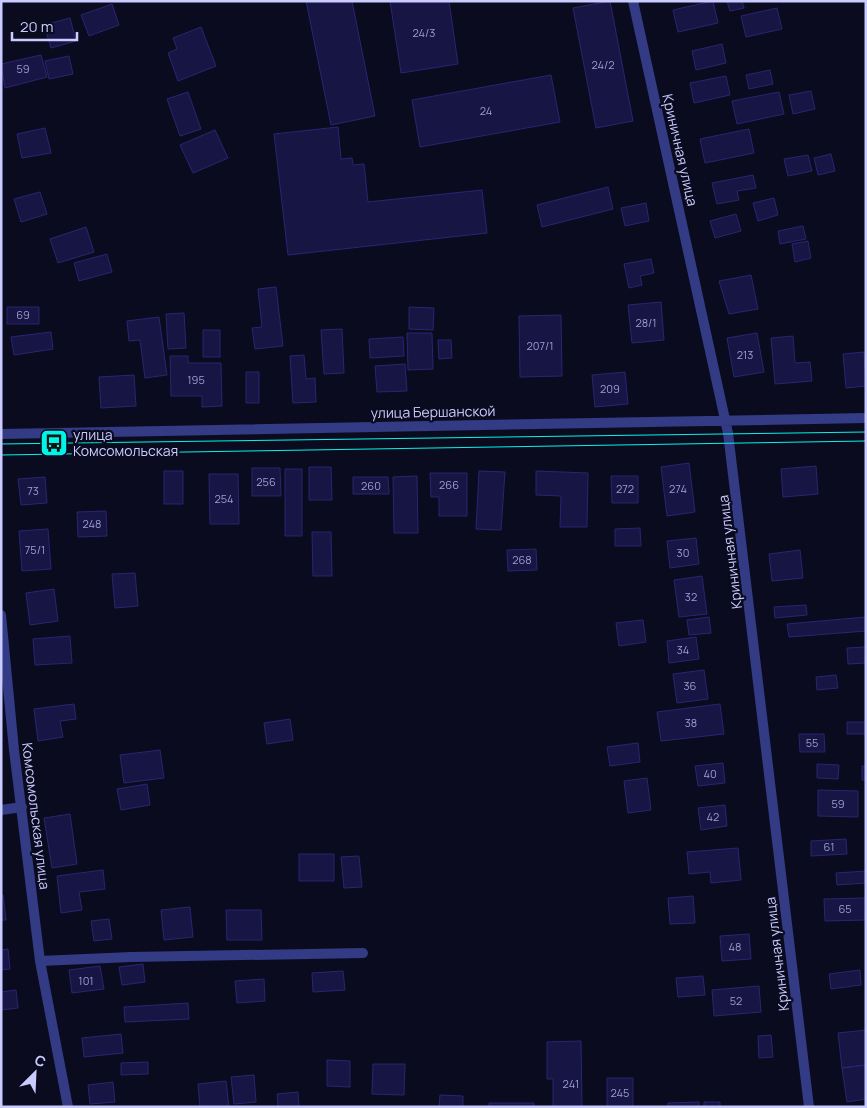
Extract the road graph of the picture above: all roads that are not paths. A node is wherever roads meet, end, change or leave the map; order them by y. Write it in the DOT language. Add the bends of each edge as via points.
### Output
graph roads {
  1 [pos="633,1"];
  2 [pos="866,418"];
  3 [pos="726,420"];
  4 [pos="1,434"];
  5 [pos="1,615"];
  6 [pos="22,807"];
  7 [pos="1,810"];
  8 [pos="363,953"];
  9 [pos="40,961"];
  10 [pos="68,1107"];
  11 [pos="809,1107"];
  1 -- 3 [label="street, Криничная улица"];
  2 -- 3 [label="street, улица Бершанской"];
  3 -- 4 [label="street, улица Бершанской"];
  3 -- 11 [label="street, Криничная улица"];
  5 -- 6 [label="street, Комсомольская улица"];
  6 -- 7 [label="street"];
  6 -- 9 [label="street, Комсомольская улица"];
  8 -- 9 [label="street"];
  9 -- 10 [label="street, Комсомольская улица"];
}
